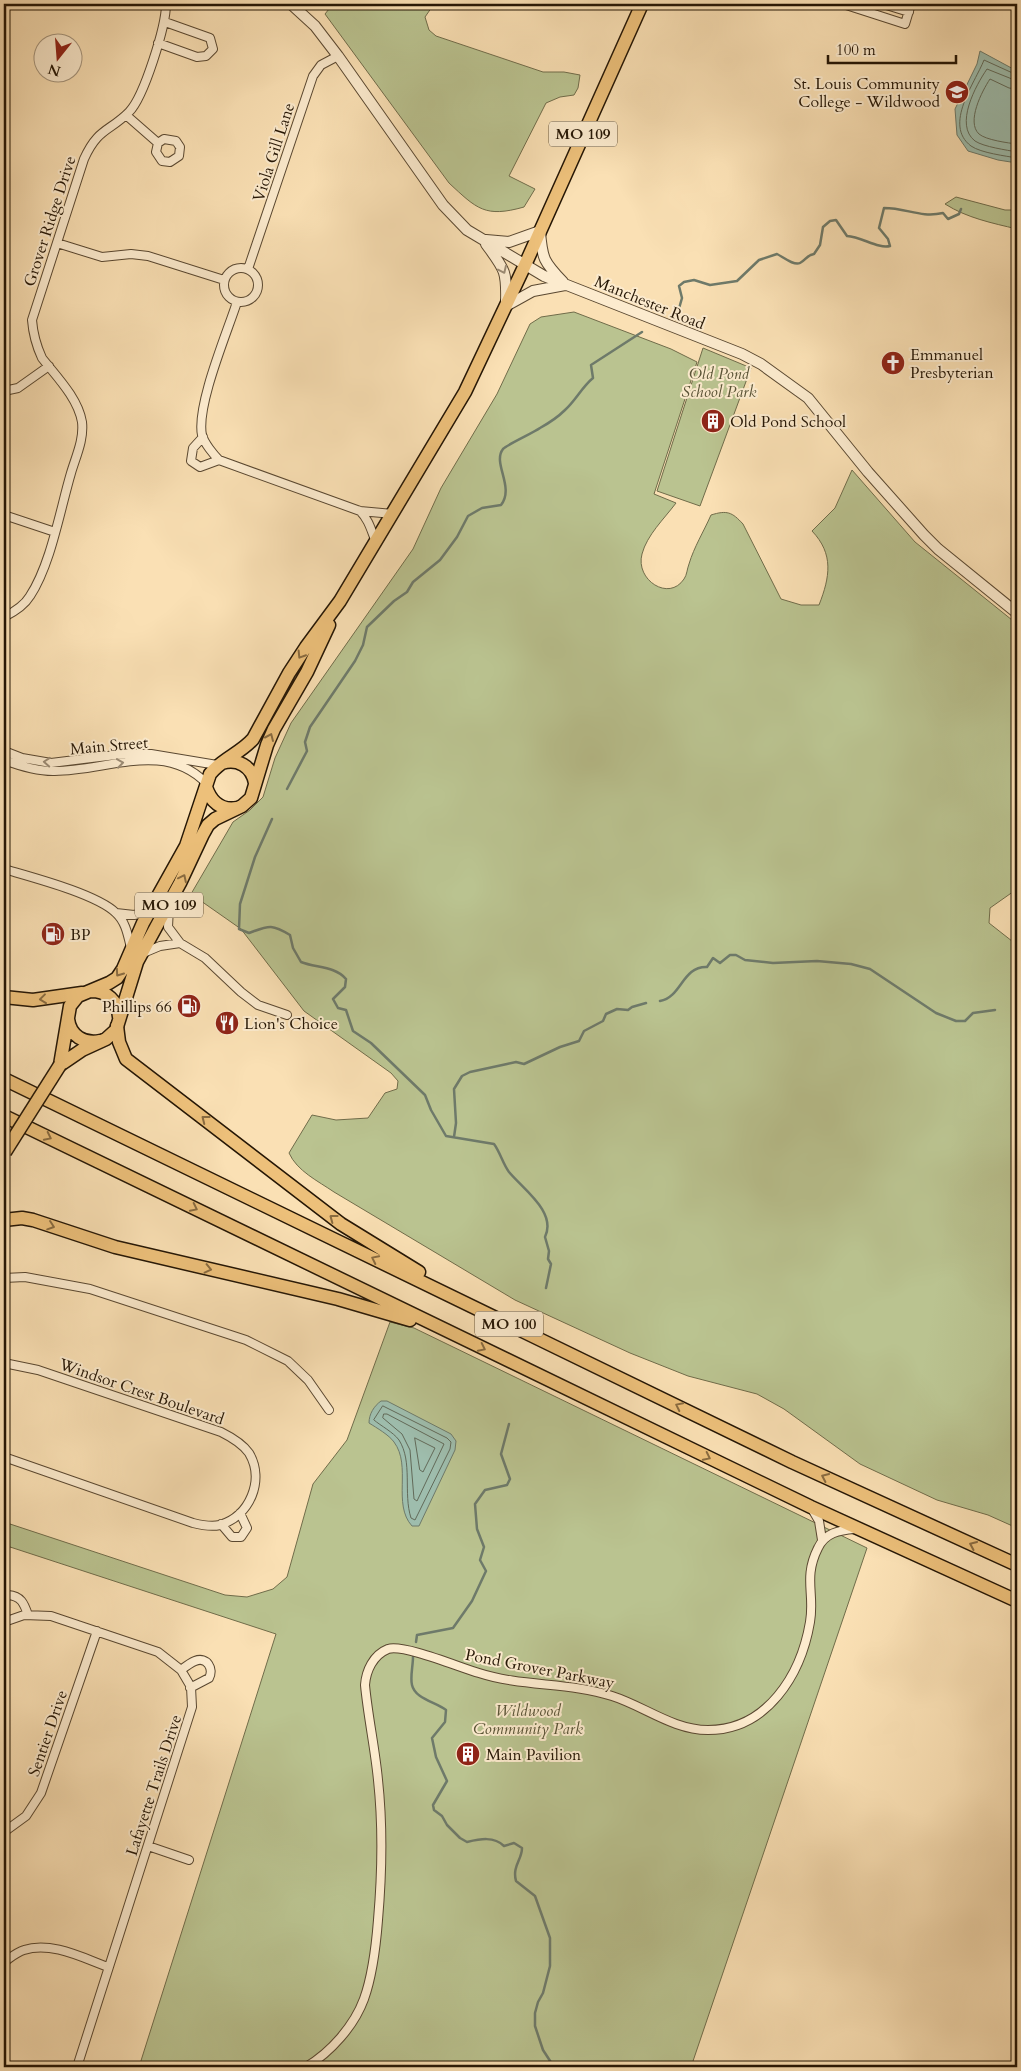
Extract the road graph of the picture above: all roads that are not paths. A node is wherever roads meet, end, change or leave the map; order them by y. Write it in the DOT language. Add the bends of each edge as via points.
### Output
graph roads {
  1 [pos="166,4"];
  2 [pos="291,4"];
  3 [pos="642,4"];
  4 [pos="843,4"];
  5 [pos="883,4"];
  6 [pos="911,4"];
  7 [pos="908,12"];
  8 [pos="165,22"];
  9 [pos="158,44"];
  10 [pos="338,56"];
  11 [pos="126,115"];
  12 [pos="158,143"];
  13 [pos="540,231"];
  14 [pos="482,240"];
  15 [pos="56,243"];
  16 [pos="525,265"];
  17 [pos="248,269"];
  18 [pos="224,280"];
  19 [pos="566,285"];
  20 [pos="237,302"];
  21 [pos="506,306"];
  22 [pos="49,366"];
  23 [pos="4,391"];
  24 [pos="202,437"];
  25 [pos="219,460"];
  26 [pos="360,511"];
  27 [pos="393,514"];
  28 [pos="4,515"];
  29 [pos="55,532"];
  30 [pos="376,542"];
  31 [pos="340,601"];
  32 [pos="1017,614"];
  33 [pos="4,617"];
  34 [pos="4,751"];
  35 [pos="4,760"];
  36 [pos="219,764"];
  37 [pos="255,783"];
  38 [pos="207,785"];
  39 [pos="239,808"];
  40 [pos="4,869"];
  41 [pos="169,905"];
  42 [pos="149,912"];
  43 [pos="116,913"];
  44 [pos="180,943"];
  45 [pos="136,952"];
  46 [pos="86,992"];
  47 [pos="4,997"];
  48 [pos="68,1014"];
  49 [pos="287,1015"];
  50 [pos="118,1022"];
  51 [pos="102,1041"];
  52 [pos="60,1065"];
  53 [pos="4,1079"];
  54 [pos="4,1116"];
  55 [pos="4,1155"];
  56 [pos="4,1220"];
  57 [pos="4,1277"];
  58 [pos="447,1293"];
  59 [pos="451,1333"];
  60 [pos="4,1363"];
  61 [pos="329,1410"];
  62 [pos="4,1458"];
  63 [pos="811,1507"];
  64 [pos="240,1513"];
  65 [pos="221,1524"];
  66 [pos="857,1529"];
  67 [pos="822,1540"];
  68 [pos="1017,1565"];
  69 [pos="4,1598"];
  70 [pos="1017,1601"];
  71 [pos="28,1615"];
  72 [pos="5,1620"];
  73 [pos="97,1631"];
  74 [pos="181,1670"];
  75 [pos="190,1688"];
  76 [pos="4,1832"];
  77 [pos="148,1846"];
  78 [pos="189,1860"];
  79 [pos="4,1962"];
  80 [pos="108,1967"];
  81 [pos="76,2067"];
  82 [pos="306,2067"];
  1 -- 8 [label="street, Grover Ridge Drive"];
  2 -- 10 [label="street, Manchester Road" via="315,26"];
  3 -- 13 [label="main road, MO 109"];
  4 -- 7 [label="street" via="905,24"];
  5 -- 7 [label="street"];
  6 -- 7 [label="street"];
  8 -- 9 [label="street, Grover Ridge Drive"];
  8 -- 9 [label="street" via="210,38 213,49 206,56 197,57"];
  9 -- 11 [label="street, Grover Ridge Drive" via="139,98"];
  10 -- 14 [label="street, Manchester Road" via="443,205 467,230"];
  10 -- 17 [label="street, Viola Gill Lane" via="321,65 313,76"];
  11 -- 12 [label="street"];
  11 -- 15 [label="street, Grover Ridge Drive" via="101,133 89,148"];
  13 -- 14 [label="street" via="509,242"];
  13 -- 16 [label="main road, MO 109"];
  13 -- 19 [label="street" via="541,254"];
  14 -- 16 [label="street, Manchester Road"];
  14 -- 21 [label="street, one-way" via="504,270"];
  15 -- 18 [label="street" via="102,257 148,256"];
  15 -- 22 [label="street, Grover Ridge Drive" via="32,320 38,350"];
  16 -- 19 [label="street, Manchester Road"];
  16 -- 21 [label="main road, MO 109"];
  17 -- 18 [label="street" via="233,269"];
  17 -- 20 [label="street" via="256,277 258,288 248,300"];
  18 -- 20 [label="street" via="224,292"];
  19 -- 21 [label="street" via="532,291"];
  19 -- 32 [label="street, Manchester Road" via="742,354 780,376 819,410 868,472 938,549"];
  20 -- 24 [label="street" via="201,416"];
  21 -- 27 [label="main road, MO 109" via="465,392"];
  22 -- 23 [label="street" via="18,388"];
  22 -- 29 [label="street, Grover Ridge Drive" via="74,400 82,431"];
  24 -- 25 [label="street"];
  24 -- 25 [label="street" via="193,448 191,461 200,467"];
  25 -- 26 [label="street"];
  26 -- 27 [label="street"];
  26 -- 30 [label="street" via="366,516"];
  27 -- 30 [label="main road, MO 109"];
  28 -- 29 [label="street"];
  29 -- 33 [label="street, Grover Ridge Drive" via="32,595 19,609"];
  30 -- 31 [label="main road, MO 109"];
  31 -- 36 [label="main road, MO 109, one-way" via="298,660 253,739"];
  37 -- 31 [label="main road, MO 109, one-way" via="274,729 307,672"];
  36 -- 34 [label="street, Main Street, one-way" via="151,754 51,763"];
  35 -- 38 [label="street, Main Street, one-way" via="53,771 126,762 167,761 197,773"];
  36 -- 37 [label="main road" via="234,761 241,764 251,771"];
  36 -- 38 [label="main road, MO 109" via="210,774"];
  37 -- 39 [label="main road, MO 109" via="251,798"];
  38 -- 39 [label="main road" via="210,797 219,806"];
  38 -- 42 [label="main road, MO 109" via="186,846"];
  41 -- 39 [label="main road, MO 109, one-way" via="208,825"];
  40 -- 43 [label="street" via="87,897"];
  41 -- 44 [label="street" via="168,927"];
  41 -- 45 [label="main road, MO 109"];
  42 -- 43 [label="street" via="134,915"];
  42 -- 45 [label="main road, MO 109"];
  43 -- 45 [label="street" via="126,926"];
  44 -- 45 [label="street"];
  44 -- 49 [label="street" via="204,958 258,1005"];
  45 -- 46 [label="main road, MO 109, one-way" via="117,978"];
  45 -- 50 [label="main road, MO 109"];
  46 -- 47 [label="main road, one-way" via="33,1000"];
  46 -- 48 [label="main road, MO 109" via="72,1002"];
  46 -- 50 [label="main road" via="104,993 111,998 116,1005"];
  48 -- 51 [label="main road" via="70,1027 78,1037 90,1042"];
  48 -- 52 [label="main road, MO 109"];
  50 -- 51 [label="main road, MO 109" via="110,1036"];
  58 -- 50 [label="main road, one-way" via="429,1278 341,1224 126,1059 119,1042"];
  51 -- 52 [label="main road, MO 109"];
  52 -- 55 [label="main road, MO 109, bridge"];
  58 -- 53 [label="main road, MO 100, one-way"];
  54 -- 59 [label="main road, MO 100, one-way"];
  56 -- 59 [label="main road, one-way" via="33,1220 115,1247 338,1299"];
  57 -- 61 [label="street" via="25,1276 90,1289 246,1340 288,1361 308,1380"];
  68 -- 58 [label="main road, MO 100, one-way" via="792,1462"];
  59 -- 63 [label="main road, MO 100, one-way"];
  60 -- 64 [label="street, Windsor Crest Boulevard" via="38,1370 232,1438 248,1451 256,1477 251,1498"];
  62 -- 65 [label="street" via="193,1523 206,1526"];
  63 -- 66 [label="main road, MO 100"];
  63 -- 67 [label="street" via="819,1522"];
  64 -- 65 [label="street, Windsor Crest Boulevard"];
  64 -- 65 [label="street" via="247,1528 241,1537 232,1537"];
  66 -- 67 [label="street" via="840,1530"];
  66 -- 70 [label="main road, MO 100"];
  67 -- 82 [label="street, Pond Grover Parkway" via="809,1574 810,1622 788,1684 766,1709 731,1727 708,1730 684,1727 614,1696 592,1690 480,1674 397,1649 389,1649 374,1660 365,1685 380,1802 381,1886 376,1944 368,1988 352,2022 336,2042"];
  69 -- 71 [label="street" via="8,1595 22,1599"];
  71 -- 72 [label="street, Lafayette Trails Drive"];
  71 -- 73 [label="street, Lafayette Trails Drive" via="51,1616"];
  73 -- 74 [label="street, Lafayette Trails Drive" via="158,1652"];
  73 -- 76 [label="street, Sentier Drive" via="41,1793 26,1816"];
  74 -- 75 [label="street, Lafayette Trails Drive"];
  74 -- 75 [label="street" via="197,1660 205,1661 210,1667 209,1678"];
  75 -- 77 [label="street, Lafayette Trails Drive" via="192,1707"];
  77 -- 78 [label="street"];
  77 -- 80 [label="street, Lafayette Trails Drive"];
  79 -- 80 [label="street" via="23,1950 45,1948"];
  80 -- 81 [label="street, Lafayette Trails Drive"];
}
